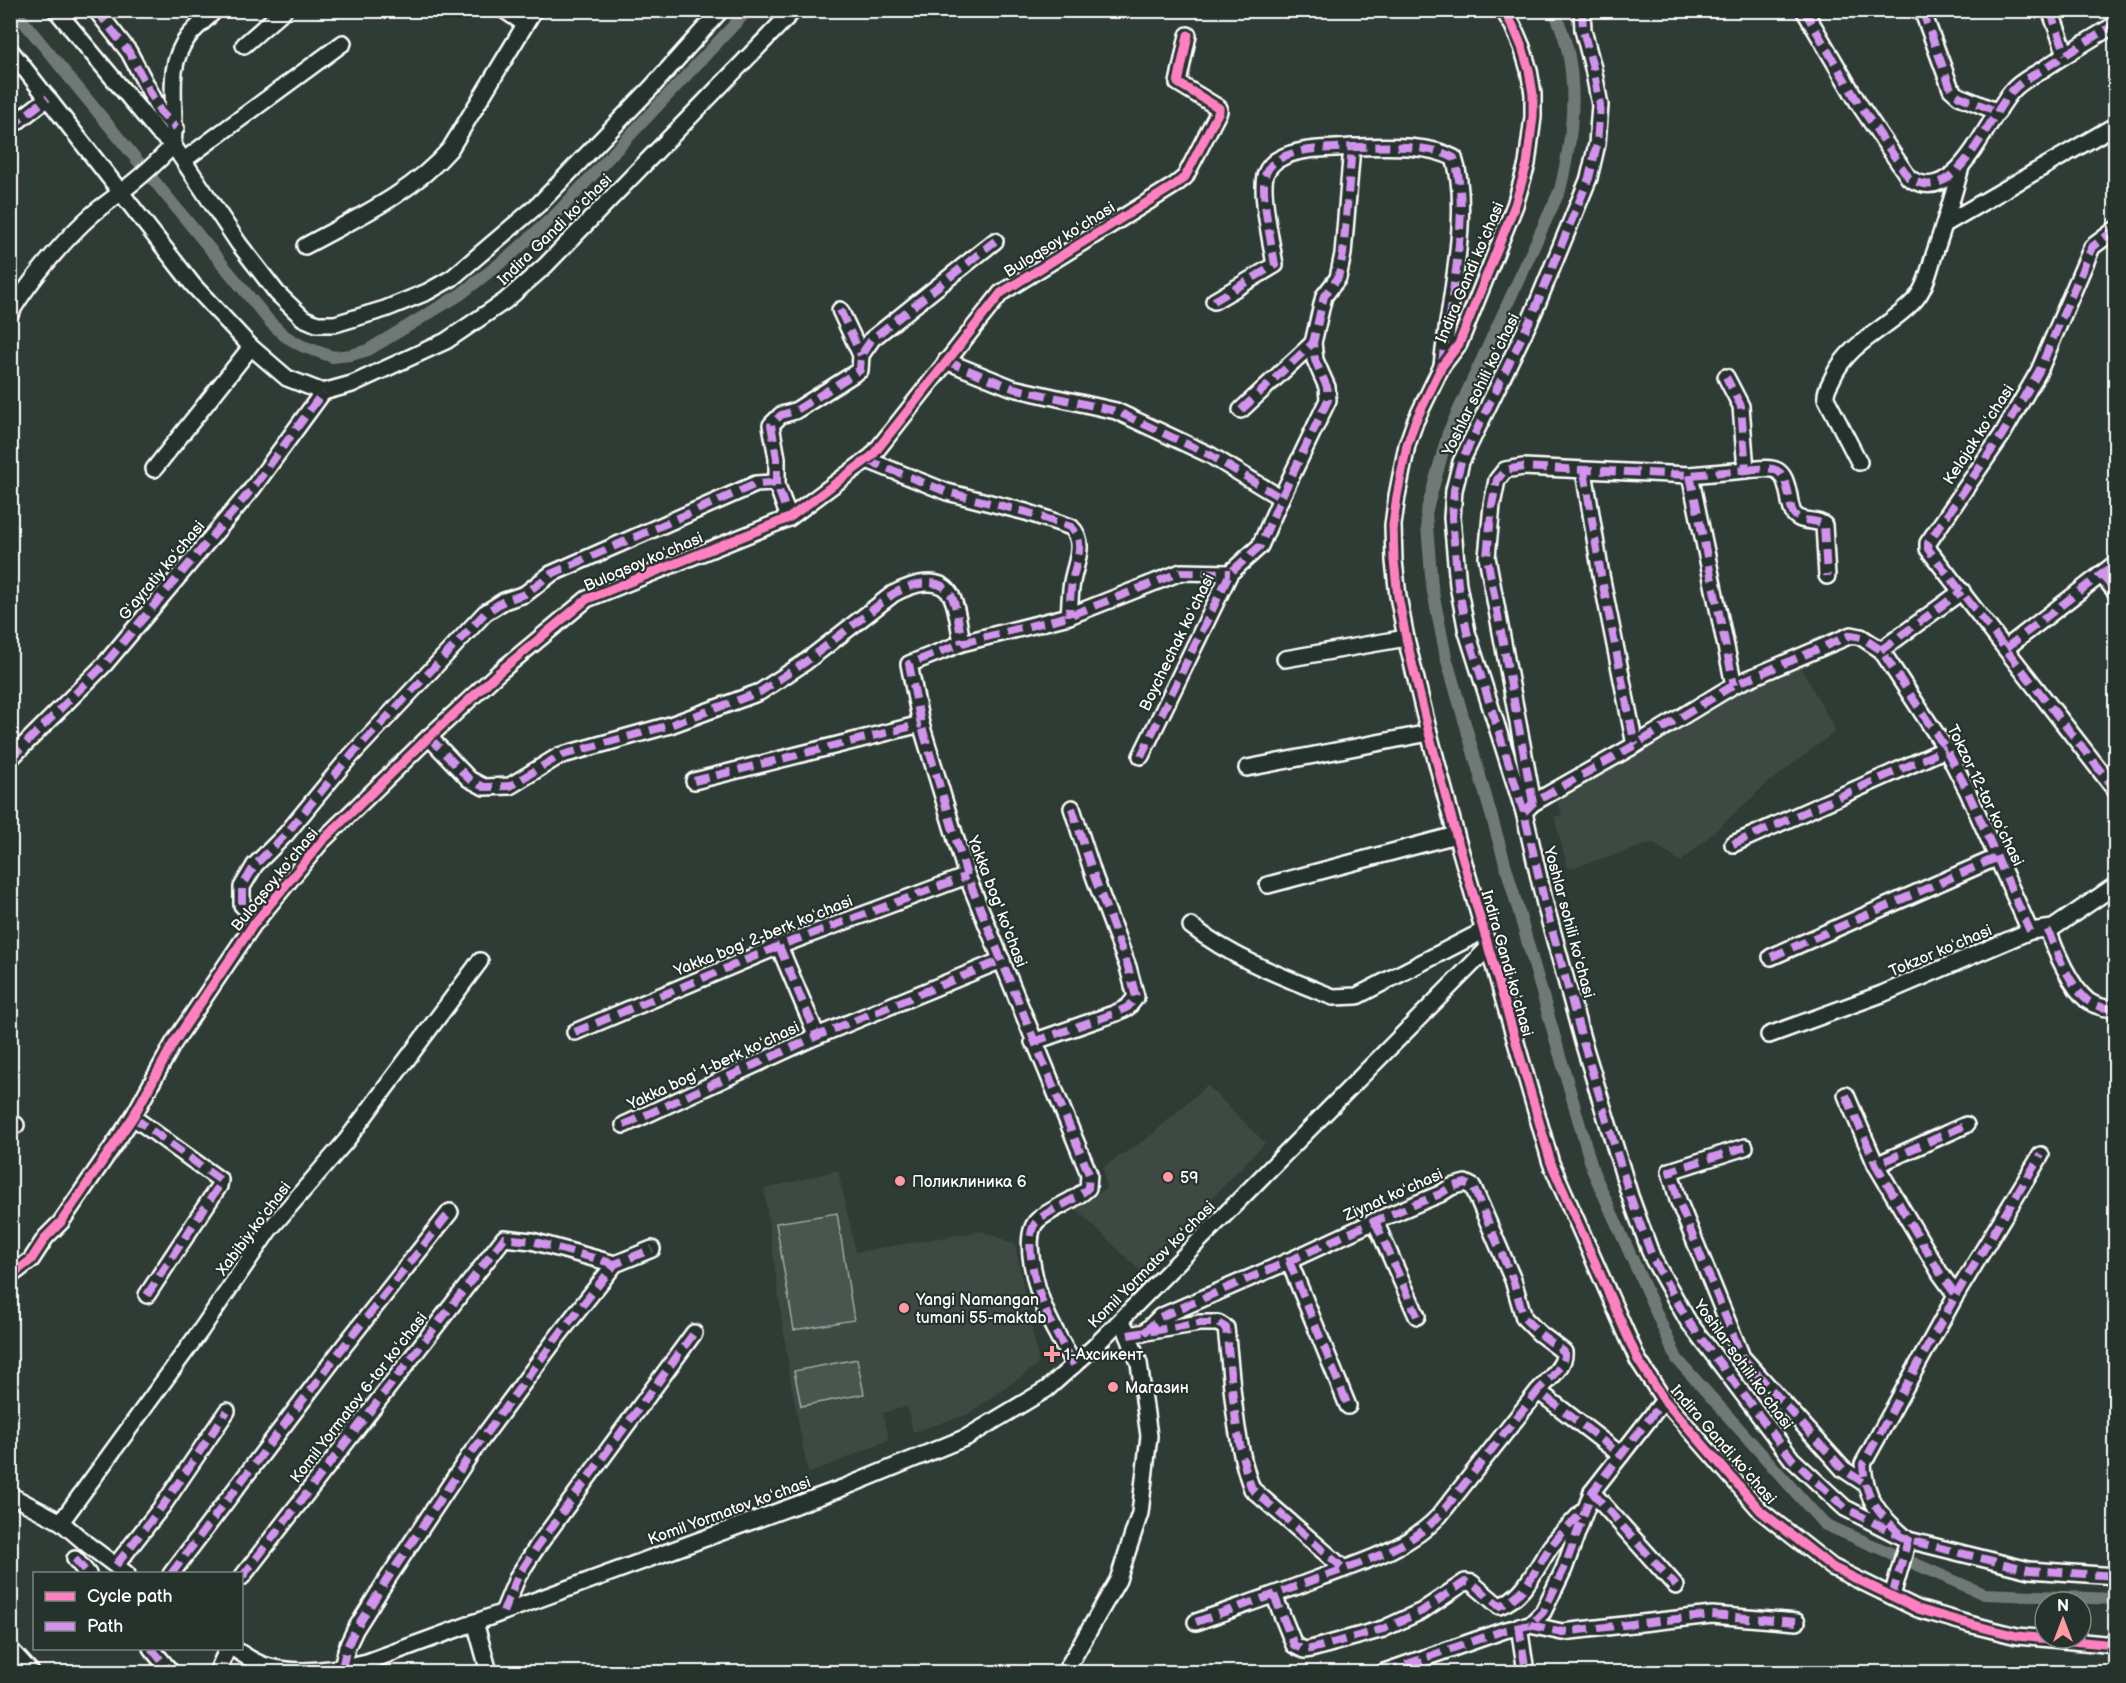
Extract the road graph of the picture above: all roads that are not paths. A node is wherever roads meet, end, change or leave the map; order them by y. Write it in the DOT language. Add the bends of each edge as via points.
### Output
graph roads {
  1 [pos="56,10"];
  2 [pos="96,10"];
  3 [pos="215,10"];
  4 [pos="284,10"];
  5 [pos="504,10"];
  6 [pos="534,10"];
  7 [pos="721,10"];
  8 [pos="794,10"];
  9 [pos="1503,10"];
  10 [pos="1582,10"];
  11 [pos="1804,10"];
  12 [pos="1922,10"];
  13 [pos="2050,10"];
  14 [pos="525,24"];
  15 [pos="2115,24"];
  16 [pos="1188,35"];
  17 [pos="343,43"];
  18 [pos="244,45"];
  19 [pos="10,50"];
  20 [pos="2066,54"];
  21 [pos="48,98"];
  22 [pos="1998,112"];
  23 [pos="2115,125"];
  24 [pos="10,128"];
  25 [pos="176,128"];
  26 [pos="173,145"];
  27 [pos="1352,147"];
  28 [pos="184,160"];
  29 [pos="1962,164"];
  30 [pos="126,189"];
  31 [pos="1945,224"];
  32 [pos="2115,229"];
  33 [pos="995,241"];
  34 [pos="305,246"];
  35 [pos="1214,301"];
  36 [pos="840,310"];
  37 [pos="10,314"];
  38 [pos="1312,343"];
  39 [pos="251,347"];
  40 [pos="861,355"];
  41 [pos="946,361"];
  42 [pos="1442,366"];
  43 [pos="1726,377"];
  44 [pos="323,392"];
  45 [pos="1241,410"];
  46 [pos="867,460"];
  47 [pos="1859,462"];
  48 [pos="154,469"];
  49 [pos="1746,470"];
  50 [pos="1584,471"];
  51 [pos="1690,475"];
  52 [pos="777,485"];
  53 [pos="1281,498"];
  54 [pos="789,518"];
  55 [pos="2115,563"];
  56 [pos="1230,573"];
  57 [pos="2101,573"];
  58 [pos="1827,576"];
  59 [pos="1962,591"];
  60 [pos="2115,592"];
  61 [pos="1069,616"];
  62 [pos="1406,638"];
  63 [pos="962,643"];
  64 [pos="2006,648"];
  65 [pos="1881,650"];
  66 [pos="1285,659"];
  67 [pos="1734,685"];
  68 [pos="921,724"];
  69 [pos="1429,733"];
  70 [pos="429,737"];
  71 [pos="1635,745"];
  72 [pos="1946,749"];
  73 [pos="1141,756"];
  74 [pos="10,759"];
  75 [pos="1246,768"];
  76 [pos="694,781"];
  77 [pos="2115,791"];
  78 [pos="1072,808"];
  79 [pos="1528,808"];
  80 [pos="1456,835"];
  81 [pos="1733,844"];
  82 [pos="1998,857"];
  83 [pos="967,876"];
  84 [pos="1268,885"];
  85 [pos="2115,885"];
  86 [pos="258,920"];
  87 [pos="1191,926"];
  88 [pos="1484,930"];
  89 [pos="2048,930"];
  90 [pos="2030,931"];
  91 [pos="779,946"];
  92 [pos="1488,948"];
  93 [pos="1771,957"];
  94 [pos="1002,960"];
  95 [pos="480,961"];
  96 [pos="2115,1009"];
  97 [pos="574,1032"];
  98 [pos="1769,1035"];
  99 [pos="817,1036"];
  100 [pos="1033,1042"];
  101 [pos="1846,1095"];
  102 [pos="133,1117"];
  103 [pos="624,1125"];
  104 [pos="1966,1125"];
  105 [pos="1746,1148"];
  106 [pos="2041,1155"];
  107 [pos="1876,1166"];
  108 [pos="450,1212"];
  109 [pos="1375,1221"];
  110 [pos="652,1249"];
  111 [pos="1289,1261"];
  112 [pos="615,1264"];
  113 [pos="10,1276"];
  114 [pos="147,1295"];
  115 [pos="1956,1295"];
  116 [pos="1418,1316"];
  117 [pos="1122,1319"];
  118 [pos="694,1333"];
  119 [pos="1144,1333"];
  120 [pos="1128,1335"];
  121 [pos="1074,1365"];
  122 [pos="1538,1391"];
  123 [pos="1664,1400"];
  124 [pos="1348,1407"];
  125 [pos="227,1411"];
  126 [pos="1621,1455"];
  127 [pos="1864,1483"];
  128 [pos="1592,1492"];
  129 [pos="10,1495"];
  130 [pos="1587,1507"];
  131 [pos="61,1522"];
  132 [pos="1908,1540"];
  133 [pos="75,1559"];
  134 [pos="122,1569"];
  135 [pos="1344,1569"];
  136 [pos="85,1572"];
  137 [pos="173,1572"];
  138 [pos="243,1576"];
  139 [pos="2115,1576"];
  140 [pos="1676,1586"];
  141 [pos="1894,1589"];
  142 [pos="1274,1595"];
  143 [pos="504,1612"];
  144 [pos="475,1622"];
  145 [pos="1196,1622"];
  146 [pos="1797,1622"];
  147 [pos="1525,1626"];
  148 [pos="2115,1645"];
  149 [pos="10,1649"];
  150 [pos="153,1650"];
  151 [pos="227,1650"];
  152 [pos="237,1650"];
  153 [pos="1419,1666"];
  154 [pos="339,1670"];
  155 [pos="31,1672"];
  156 [pos="171,1672"];
  157 [pos="217,1672"];
  158 [pos="489,1672"];
  159 [pos="1065,1672"];
  160 [pos="1384,1672"];
  161 [pos="1526,1672"];
  1 -- 26 [label="street"];
  2 -- 25 [label="street" via="129,52 159,111"];
  3 -- 25 [label="street" via="188,37 175,60 172,81"];
  4 -- 18 [label="street"];
  5 -- 14 [label="street"];
  6 -- 14 [label="street"];
  7 -- 28 [label="street" via="539,204 452,278 385,309 335,324 317,324 303,318 277,293 239,244"];
  8 -- 44 [label="street, Indira Gandi koʻchasi" via="545,266 505,301 446,341 352,384"];
  9 -- 42 [label="street, Indira Gandi koʻchasi" via="1522,48 1533,94 1527,164 1515,205 1459,344"];
  10 -- 79 [label="street, Yoshlar sohili koʻchasi" via="1600,105 1589,178 1533,314 1461,462 1452,518 1467,632"];
  11 -- 29 [label="street" via="1859,104 1909,178 1932,186 1945,181"];
  12 -- 22 [label="street" via="1951,89"];
  13 -- 20 [label="street"];
  14 -- 34 [label="street" via="440,161 390,200"];
  15 -- 20 [label="street"];
  16 -- 41 [label="street, Buloqsoy koʻchasi" via="1178,82 1219,111 1185,177 1001,293"];
  17 -- 28 [label="street"];
  19 -- 21 [label="street"];
  20 -- 22 [label="street" via="2014,88"];
  21 -- 24 [label="street"];
  21 -- 30 [label="street"];
  22 -- 29 [label="street"];
  23 -- 31 [label="street"];
  25 -- 26 [label="street"];
  26 -- 28 [label="street"];
  26 -- 30 [label="street"];
  27 -- 35 [label="street" via="1277,159 1266,173 1263,190 1275,265"];
  27 -- 38 [label="street" via="1343,254 1338,278 1324,296"];
  27 -- 42 [label="street" via="1408,148 1443,152 1454,158 1461,198"];
  29 -- 31 [label="street"];
  30 -- 37 [label="street" via="99,209 51,257"];
  30 -- 39 [label="street" via="193,285"];
  31 -- 47 [label="street" via="1921,291 1913,302 1845,356 1826,393"];
  32 -- 59 [label="street, Kelajak koʻchasi" via="2092,247 2039,371 2002,435 1928,543 1928,549"];
  33 -- 40 [label="street" via="882,329"];
  36 -- 40 [label="street"];
  38 -- 45 [label="street"];
  38 -- 53 [label="street, Boychechak koʻchasi" via="1328,400"];
  39 -- 44 [label="street" via="287,378"];
  39 -- 48 [label="street"];
  40 -- 52 [label="street" via="860,370 771,424"];
  41 -- 46 [label="street, Buloqsoy koʻchasi"];
  41 -- 53 [label="street" via="1013,388 1116,411 1210,455"];
  42 -- 62 [label="street, Indira Gandi koʻchasi" via="1407,445 1397,496 1394,561"];
  43 -- 49 [label="street" via="1741,406"];
  44 -- 74 [label="street, Gʻayratiy koʻchasi" via="252,489 104,665"];
  46 -- 54 [label="street, Buloqsoy koʻchasi"];
  46 -- 61 [label="street" via="947,492 1071,526 1080,544 1071,582"];
  49 -- 51 [label="street, Yoshlar sohili koʻchasi"];
  49 -- 58 [label="street, Yoshlar sohili koʻchasi" via="1768,468 1781,473 1795,514 1824,525"];
  50 -- 51 [label="street, Yoshlar sohili koʻchasi"];
  50 -- 71 [label="street"];
  50 -- 79 [label="street, Yoshlar sohili koʻchasi" via="1523,467 1504,470 1497,480 1492,505 1487,557"];
  51 -- 67 [label="street"];
  52 -- 54 [label="street"];
  52 -- 86 [label="street" via="756,484 551,574 525,594 484,613 255,865 242,888 242,905"];
  53 -- 56 [label="street, Boychechak koʻchasi" via="1260,546"];
  54 -- 70 [label="street, Buloqsoy koʻchasi" via="587,599"];
  55 -- 57 [label="street"];
  56 -- 61 [label="street, Yakka bog' ko'chasi" via="1181,572"];
  56 -- 73 [label="street, Boychechak koʻchasi"];
  57 -- 60 [label="street"];
  57 -- 64 [label="street"];
  59 -- 64 [label="street, Kelajak koʻchasi"];
  59 -- 65 [label="street"];
  61 -- 63 [label="street, Yakka bog' ko'chasi"];
  62 -- 66 [label="street"];
  62 -- 69 [label="street, Indira Gandi koʻchasi"];
  63 -- 68 [label="street, Yakka bog' ko'chasi" via="909,664"];
  63 -- 70 [label="street" via="952,597 946,588 924,583 893,594 760,692 669,725 560,756 510,786 484,787 469,779"];
  64 -- 77 [label="street, Kelajak koʻchasi"];
  65 -- 67 [label="street" via="1851,635"];
  65 -- 72 [label="street, Tokzor 12-tor koʻchasi"];
  67 -- 71 [label="street"];
  68 -- 76 [label="street"];
  68 -- 83 [label="street, Yakka bog' ko'chasi"];
  69 -- 75 [label="street"];
  69 -- 80 [label="street, Indira Gandi koʻchasi"];
  70 -- 86 [label="street, Buloqsoy koʻchasi" via="322,842"];
  71 -- 79 [label="street"];
  72 -- 81 [label="street"];
  72 -- 82 [label="street, Tokzor 12-tor koʻchasi"];
  78 -- 100 [label="street" via="1136,997 1116,1014"];
  79 -- 132 [label="street, Yoshlar sohili koʻchasi" via="1545,904 1583,1042 1653,1258 1688,1321 1792,1459 1845,1508"];
  80 -- 84 [label="street"];
  80 -- 88 [label="street, Indira Gandi koʻchasi"];
  82 -- 90 [label="street, Tokzor 12-tor koʻchasi"];
  82 -- 93 [label="street"];
  83 -- 91 [label="street, Yakka bogʻ 2-berk koʻchasi"];
  83 -- 94 [label="street, Yakka bog' ko'chasi"];
  85 -- 89 [label="street"];
  86 -- 102 [label="street, Buloqsoy koʻchasi" via="173,1044"];
  87 -- 88 [label="street" via="1215,944 1270,972 1333,997 1357,996"];
  88 -- 92 [label="street, Indira Gandi koʻchasi"];
  89 -- 90 [label="street, Tokzor koʻchasi"];
  89 -- 96 [label="street" via="2065,967 2088,1000 2101,1008"];
  90 -- 98 [label="street, Tokzor koʻchasi" via="1882,994"];
  91 -- 97 [label="street, Yakka bogʻ 2-berk koʻchasi"];
  91 -- 99 [label="street, Yakka bogʻ 1-berk koʻchasi"];
  92 -- 117 [label="street, Komil Yormatov koʻchasi"];
  92 -- 123 [label="street, Indira Gandi koʻchasi" via="1551,1163 1638,1360"];
  94 -- 99 [label="street, Yakka bogʻ 1-berk koʻchasi"];
  94 -- 100 [label="street, Yakka bog' ko'chasi"];
  95 -- 131 [label="street, Xabibiy koʻchasi" via="346,1141 269,1230"];
  99 -- 103 [label="street, Yakka bogʻ 1-berk koʻchasi"];
  100 -- 121 [label="street, Yakka bog' ko'chasi" via="1089,1181 1082,1194 1036,1221 1029,1239 1046,1311"];
  101 -- 107 [label="street"];
  102 -- 113 [label="street, Buloqsoy koʻchasi" via="32,1260"];
  102 -- 114 [label="street" via="220,1180"];
  104 -- 107 [label="street"];
  105 -- 127 [label="street" via="1670,1171 1678,1200 1742,1357 1843,1469"];
  106 -- 115 [label="street"];
  107 -- 115 [label="street"];
  108 -- 137 [label="street"];
  109 -- 111 [label="street, Ziynat koʻchasi"];
  109 -- 116 [label="street"];
  109 -- 122 [label="street, Ziynat koʻchasi" via="1451,1187 1465,1183 1473,1187 1513,1280 1524,1318 1564,1352 1560,1366"];
  110 -- 112 [label="street"];
  111 -- 119 [label="street, Ziynat koʻchasi" via="1160,1317"];
  111 -- 124 [label="street"];
  112 -- 138 [label="street, Komil Yormatov 6-tor koʻchasi" via="532,1241 504,1238"];
  112 -- 154 [label="street" via="464,1465 355,1630"];
  115 -- 127 [label="street" via="1863,1464"];
  117 -- 120 [label="street"];
  117 -- 121 [label="street, Komil Yormatov koʻchasi"];
  118 -- 143 [label="street" via="537,1547 518,1576"];
  119 -- 120 [label="street"];
  119 -- 135 [label="street" via="1200,1323 1218,1323 1226,1328 1239,1434 1252,1489"];
  120 -- 159 [label="street" via="1140,1363 1149,1436 1140,1513 1118,1580"];
  121 -- 143 [label="street, Komil Yormatov koʻchasi" via="1047,1389 967,1437 845,1487"];
  122 -- 126 [label="street"];
  122 -- 135 [label="street, Ziynat koʻchasi" via="1425,1532"];
  123 -- 126 [label="street"];
  123 -- 141 [label="street, Indira Gandi koʻchasi" via="1761,1511 1832,1567"];
  125 -- 134 [label="street"];
  126 -- 128 [label="street"];
  127 -- 132 [label="street" via="1884,1520"];
  128 -- 130 [label="street"];
  128 -- 140 [label="street"];
  129 -- 131 [label="street"];
  130 -- 142 [label="street" via="1552,1545 1525,1586 1510,1602 1499,1606 1472,1583 1465,1582 1422,1611 1383,1629 1304,1650 1294,1646"];
  130 -- 147 [label="street" via="1543,1612"];
  131 -- 134 [label="street"];
  132 -- 139 [label="street, Yoshlar sohili koʻchasi" via="2029,1570"];
  132 -- 141 [label="street"];
  133 -- 136 [label="street"];
  135 -- 142 [label="street, Ziynat koʻchasi"];
  141 -- 148 [label="street, Indira Gandi koʻchasi" via="1918,1609 1969,1624 2017,1636"];
  142 -- 145 [label="street, Ziynat koʻchasi"];
  143 -- 144 [label="street, Komil Yormatov koʻchasi"];
  144 -- 154 [label="street, Komil Yormatov koʻchasi"];
  144 -- 158 [label="street"];
  146 -- 147 [label="street" via="1712,1615 1562,1632"];
  147 -- 153 [label="street"];
  147 -- 161 [label="street"];
  149 -- 155 [label="street"];
  150 -- 156 [label="street"];
  151 -- 157 [label="street"];
  152 -- 154 [label="street, Komil Yormatov koʻchasi" via="262,1664 285,1669"];
  153 -- 160 [label="street"];
}
